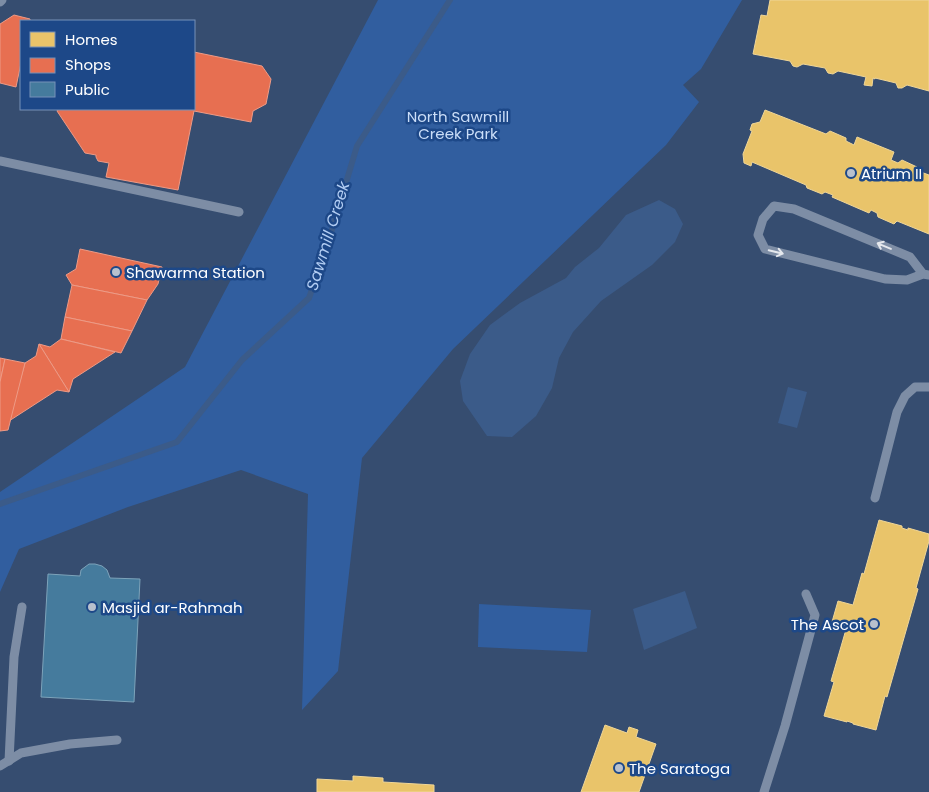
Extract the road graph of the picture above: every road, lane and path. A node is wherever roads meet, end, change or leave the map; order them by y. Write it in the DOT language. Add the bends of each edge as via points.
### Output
graph roads {
  1 [pos="0,160"];
  2 [pos="239,212"];
  3 [pos="926,275"];
  4 [pos="929,387"];
  5 [pos="875,498"];
  6 [pos="806,594"];
  7 [pos="22,607"];
  8 [pos="117,740"];
  9 [pos="9,761"];
  10 [pos="0,766"];
  11 [pos="764,792"];
  1 -- 2 [label="lane"];
  3 -- 3 [label="lane, one-way" via="910,258 794,209 774,206 762,219 758,235 765,250 885,280 906,280"];
  4 -- 5 [label="lane" via="914,386 897,412"];
  6 -- 11 [label="lane" via="815,615"];
  7 -- 9 [label="lane" via="14,657"];
  8 -- 9 [label="lane" via="22,753"];
  9 -- 10 [label="lane"];
}
